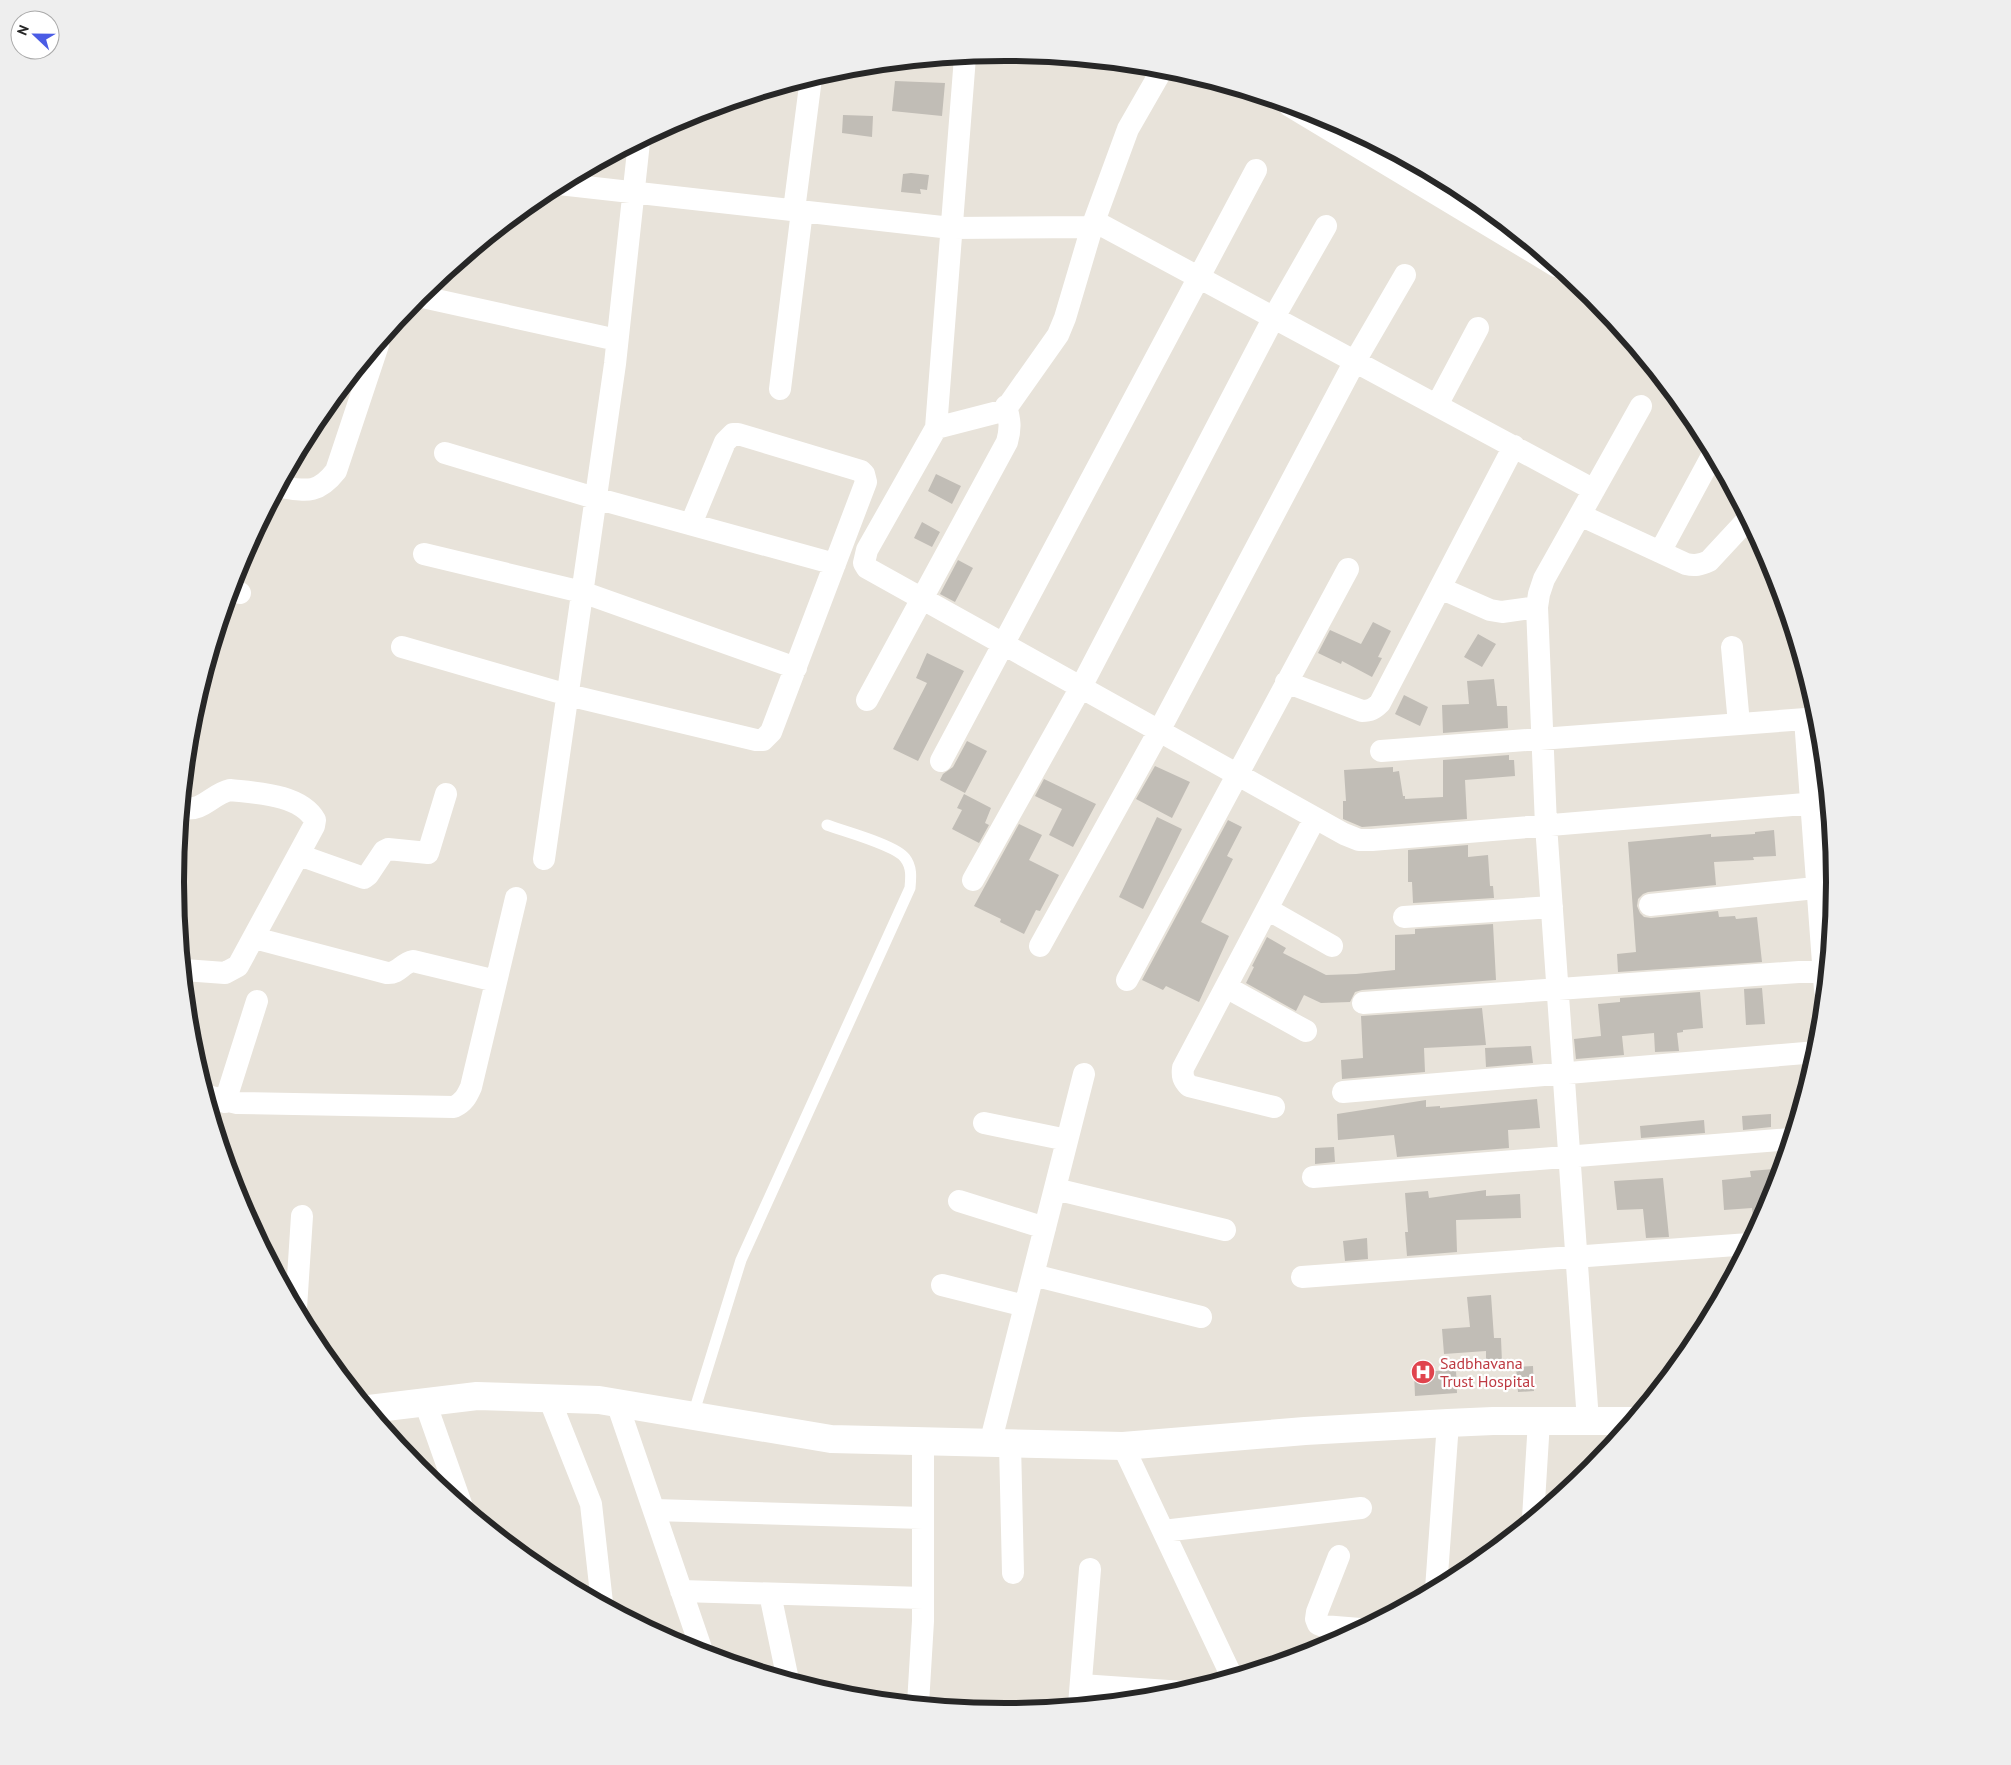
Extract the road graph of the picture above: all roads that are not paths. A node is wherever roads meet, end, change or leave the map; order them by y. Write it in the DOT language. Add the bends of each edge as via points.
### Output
graph roads {
  1 [pos="964,63"];
  2 [pos="1159,76"];
  3 [pos="810,85"];
  4 [pos="1320,124"];
  5 [pos="638,148"];
  6 [pos="1256,170"];
  7 [pos="572,185"];
  8 [pos="634,192"];
  9 [pos="798,210"];
  10 [pos="1093,224"];
  11 [pos="1326,226"];
  12 [pos="951,228"];
  13 [pos="1526,248"];
  14 [pos="1405,275"];
  15 [pos="1198,276"];
  16 [pos="429,298"];
  17 [pos="1274,317"];
  18 [pos="1478,328"];
  19 [pos="617,340"];
  20 [pos="373,359"];
  21 [pos="1355,360"];
  22 [pos="780,389"];
  23 [pos="1437,405"];
  24 [pos="1006,406"];
  25 [pos="1641,406"];
  26 [pos="936,428"];
  27 [pos="1514,446"];
  28 [pos="445,453"];
  29 [pos="1710,460"];
  30 [pos="286,488"];
  31 [pos="1594,490"];
  32 [pos="596,498"];
  33 [pos="1580,515"];
  34 [pos="691,524"];
  35 [pos="1744,524"];
  36 [pos="1660,552"];
  37 [pos="424,554"];
  38 [pos="835,564"];
  39 [pos="1348,569"];
  40 [pos="1440,588"];
  41 [pos="582,592"];
  42 [pos="922,598"];
  43 [pos="1537,607"];
  44 [pos="1003,644"];
  45 [pos="402,647"];
  46 [pos="1732,647"];
  47 [pos="796,668"];
  48 [pos="1286,682"];
  49 [pos="1082,687"];
  50 [pos="568,695"];
  51 [pos="867,700"];
  52 [pos="1810,719"];
  53 [pos="1739,724"];
  54 [pos="1160,731"];
  55 [pos="1813,737"];
  56 [pos="1543,738"];
  57 [pos="1381,751"];
  58 [pos="941,761"];
  59 [pos="1237,774"];
  60 [pos="446,794"];
  61 [pos="1819,802"];
  62 [pos="188,808"];
  63 [pos="1315,818"];
  64 [pos="827,825"];
  65 [pos="1546,825"];
  66 [pos="299,855"];
  67 [pos="544,859"];
  68 [pos="973,880"];
  69 [pos="1826,886"];
  70 [pos="516,898"];
  71 [pos="1650,905"];
  72 [pos="1552,907"];
  73 [pos="1267,909"];
  74 [pos="1404,917"];
  75 [pos="1826,919"];
  76 [pos="254,938"];
  77 [pos="1040,946"];
  78 [pos="1332,946"];
  79 [pos="189,970"];
  80 [pos="1821,977"];
  81 [pos="1127,980"];
  82 [pos="496,981"];
  83 [pos="1226,987"];
  84 [pos="1558,989"];
  85 [pos="256,1001"];
  86 [pos="1363,1003"];
  87 [pos="1306,1031"];
  88 [pos="1809,1053"];
  89 [pos="1564,1073"];
  90 [pos="1084,1074"];
  91 [pos="1343,1092"];
  92 [pos="216,1099"];
  93 [pos="1274,1107"];
  94 [pos="984,1122"];
  95 [pos="1785,1139"];
  96 [pos="1067,1140"];
  97 [pos="1569,1157"];
  98 [pos="1313,1177"];
  99 [pos="1055,1189"];
  100 [pos="959,1201"];
  101 [pos="302,1216"];
  102 [pos="1045,1228"];
  103 [pos="1225,1230"];
  104 [pos="1743,1244"];
  105 [pos="1576,1257"];
  106 [pos="1033,1275"];
  107 [pos="1302,1277"];
  108 [pos="942,1285"];
  109 [pos="297,1297"];
  110 [pos="1025,1306"];
  111 [pos="1201,1318"];
  112 [pos="549,1398"];
  113 [pos="425,1402"];
  114 [pos="617,1403"];
  115 [pos="375,1408"];
  116 [pos="693,1415"];
  117 [pos="1540,1421"];
  118 [pos="1588,1421"];
  119 [pos="1625,1422"];
  120 [pos="1448,1423"];
  121 [pos="923,1442"];
  122 [pos="1000,1444"];
  123 [pos="1123,1446"];
  124 [pos="457,1494"];
  125 [pos="1361,1508"];
  126 [pos="654,1510"];
  127 [pos="1534,1511"];
  128 [pos="923,1518"];
  129 [pos="1163,1531"];
  130 [pos="1339,1556"];
  131 [pos="1090,1569"];
  132 [pos="1013,1573"];
  133 [pos="1437,1581"];
  134 [pos="681,1591"];
  135 [pos="770,1594"];
  136 [pos="601,1597"];
  137 [pos="923,1598"];
  138 [pos="1349,1628"];
  139 [pos="700,1644"];
  140 [pos="1230,1672"];
  141 [pos="787,1674"];
  142 [pos="1134,1693"];
  143 [pos="1080,1695"];
  144 [pos="918,1699"];
  1 -- 12 [label="street"];
  2 -- 10 [label="street" via="1128,129"];
  3 -- 9 [label="street"];
  4 -- 13 [label="street"];
  5 -- 8 [label="street"];
  6 -- 15 [label="street"];
  7 -- 8 [label="street"];
  8 -- 9 [label="street"];
  8 -- 19 [label="street"];
  9 -- 12 [label="street"];
  9 -- 22 [label="street"];
  10 -- 12 [label="street"];
  10 -- 15 [label="street"];
  10 -- 24 [label="street" via="1058,335"];
  11 -- 17 [label="street"];
  12 -- 26 [label="street"];
  14 -- 21 [label="street"];
  15 -- 17 [label="street"];
  15 -- 44 [label="street"];
  16 -- 19 [label="street"];
  17 -- 21 [label="street"];
  17 -- 49 [label="street"];
  18 -- 23 [label="street"];
  19 -- 32 [label="street"];
  20 -- 30 [label="street" via="336,471 318,488 305,491"];
  21 -- 23 [label="street"];
  21 -- 54 [label="street"];
  23 -- 27 [label="street"];
  24 -- 26 [label="street" via="1002,411"];
  24 -- 42 [label="street" via="1010,430 1006,442"];
  25 -- 31 [label="street"];
  26 -- 42 [label="street" via="864,557 867,568"];
  27 -- 31 [label="street"];
  27 -- 40 [label="street"];
  28 -- 32 [label="street"];
  29 -- 36 [label="street"];
  31 -- 33 [label="street"];
  32 -- 34 [label="street"];
  32 -- 41 [label="street"];
  33 -- 36 [label="street"];
  33 -- 43 [label="street" via="1544,579"];
  34 -- 38 [label="street"];
  34 -- 38 [label="street" via="725,442 733,434 738,434 864,474 866,482"];
  35 -- 36 [label="street" via="1701,565 1686,564"];
  37 -- 41 [label="street"];
  38 -- 47 [label="street"];
  39 -- 48 [label="street"];
  40 -- 43 [label="street" via="1490,610 1502,612"];
  40 -- 48 [label="street" via="1376,708 1362,711"];
  41 -- 47 [label="street"];
  41 -- 50 [label="street"];
  42 -- 44 [label="street"];
  42 -- 51 [label="street"];
  43 -- 56 [label="street"];
  44 -- 49 [label="street"];
  44 -- 58 [label="street"];
  45 -- 50 [label="street"];
  46 -- 53 [label="street"];
  47 -- 50 [label="street" via="771,732 763,740"];
  48 -- 59 [label="street"];
  49 -- 54 [label="street"];
  49 -- 68 [label="street"];
  50 -- 67 [label="street"];
  52 -- 53 [label="street"];
  53 -- 56 [label="street"];
  54 -- 59 [label="street"];
  54 -- 77 [label="street"];
  55 -- 61 [label="street"];
  56 -- 57 [label="street"];
  56 -- 65 [label="street"];
  59 -- 63 [label="street"];
  59 -- 81 [label="street"];
  60 -- 66 [label="street" via="428,853 388,849 364,878"];
  61 -- 65 [label="street"];
  61 -- 69 [label="street"];
  62 -- 66 [label="street" via="201,807 230,790 276,795 307,810 315,820"];
  63 -- 65 [label="street" via="1359,840"];
  63 -- 73 [label="street"];
  64 -- 116 [label="lane" via="891,847 905,856 911,871 910,888 741,1260"];
  65 -- 72 [label="street"];
  66 -- 76 [label="street"];
  69 -- 71 [label="street"];
  69 -- 75 [label="street"];
  70 -- 82 [label="street"];
  72 -- 74 [label="street"];
  72 -- 84 [label="street"];
  73 -- 78 [label="street"];
  73 -- 83 [label="street"];
  76 -- 79 [label="street" via="244,958 231,971"];
  76 -- 82 [label="street" via="387,973 397,972 413,961"];
  80 -- 84 [label="street"];
  82 -- 92 [label="street" via="468,1096 454,1107"];
  83 -- 87 [label="street"];
  83 -- 93 [label="street" via="1183,1068 1184,1081 1189,1086"];
  84 -- 86 [label="street"];
  84 -- 89 [label="street"];
  85 -- 92 [label="street"];
  88 -- 89 [label="street"];
  89 -- 91 [label="street"];
  89 -- 97 [label="street"];
  90 -- 96 [label="street"];
  94 -- 96 [label="street"];
  95 -- 97 [label="street"];
  96 -- 99 [label="street"];
  97 -- 98 [label="street"];
  97 -- 105 [label="street"];
  99 -- 102 [label="street"];
  99 -- 103 [label="street"];
  100 -- 102 [label="street"];
  101 -- 109 [label="street"];
  102 -- 106 [label="street"];
  104 -- 105 [label="street"];
  105 -- 107 [label="street"];
  105 -- 118 [label="street"];
  106 -- 110 [label="street"];
  106 -- 111 [label="street"];
  108 -- 110 [label="street"];
  110 -- 122 [label="street"];
  112 -- 113 [label="street" via="477,1396"];
  112 -- 114 [label="street"];
  112 -- 136 [label="street" via="591,1504"];
  113 -- 115 [label="street"];
  113 -- 124 [label="street"];
  114 -- 116 [label="street"];
  114 -- 126 [label="street"];
  116 -- 121 [label="street" via="831,1440"];
  117 -- 118 [label="street"];
  117 -- 120 [label="street"];
  117 -- 127 [label="street"];
  118 -- 119 [label="street"];
  120 -- 123 [label="street"];
  120 -- 133 [label="street"];
  121 -- 122 [label="street"];
  121 -- 128 [label="street"];
  122 -- 123 [label="street"];
  122 -- 132 [label="street"];
  123 -- 129 [label="street"];
  125 -- 129 [label="street"];
  126 -- 128 [label="street"];
  126 -- 134 [label="street"];
  128 -- 137 [label="street"];
  129 -- 140 [label="street"];
  130 -- 138 [label="street" via="1316,1619 1323,1626"];
  131 -- 143 [label="street"];
  134 -- 135 [label="street"];
  134 -- 139 [label="street"];
  135 -- 137 [label="street"];
  135 -- 141 [label="street"];
  137 -- 144 [label="street"];
  142 -- 143 [label="street"];
}
